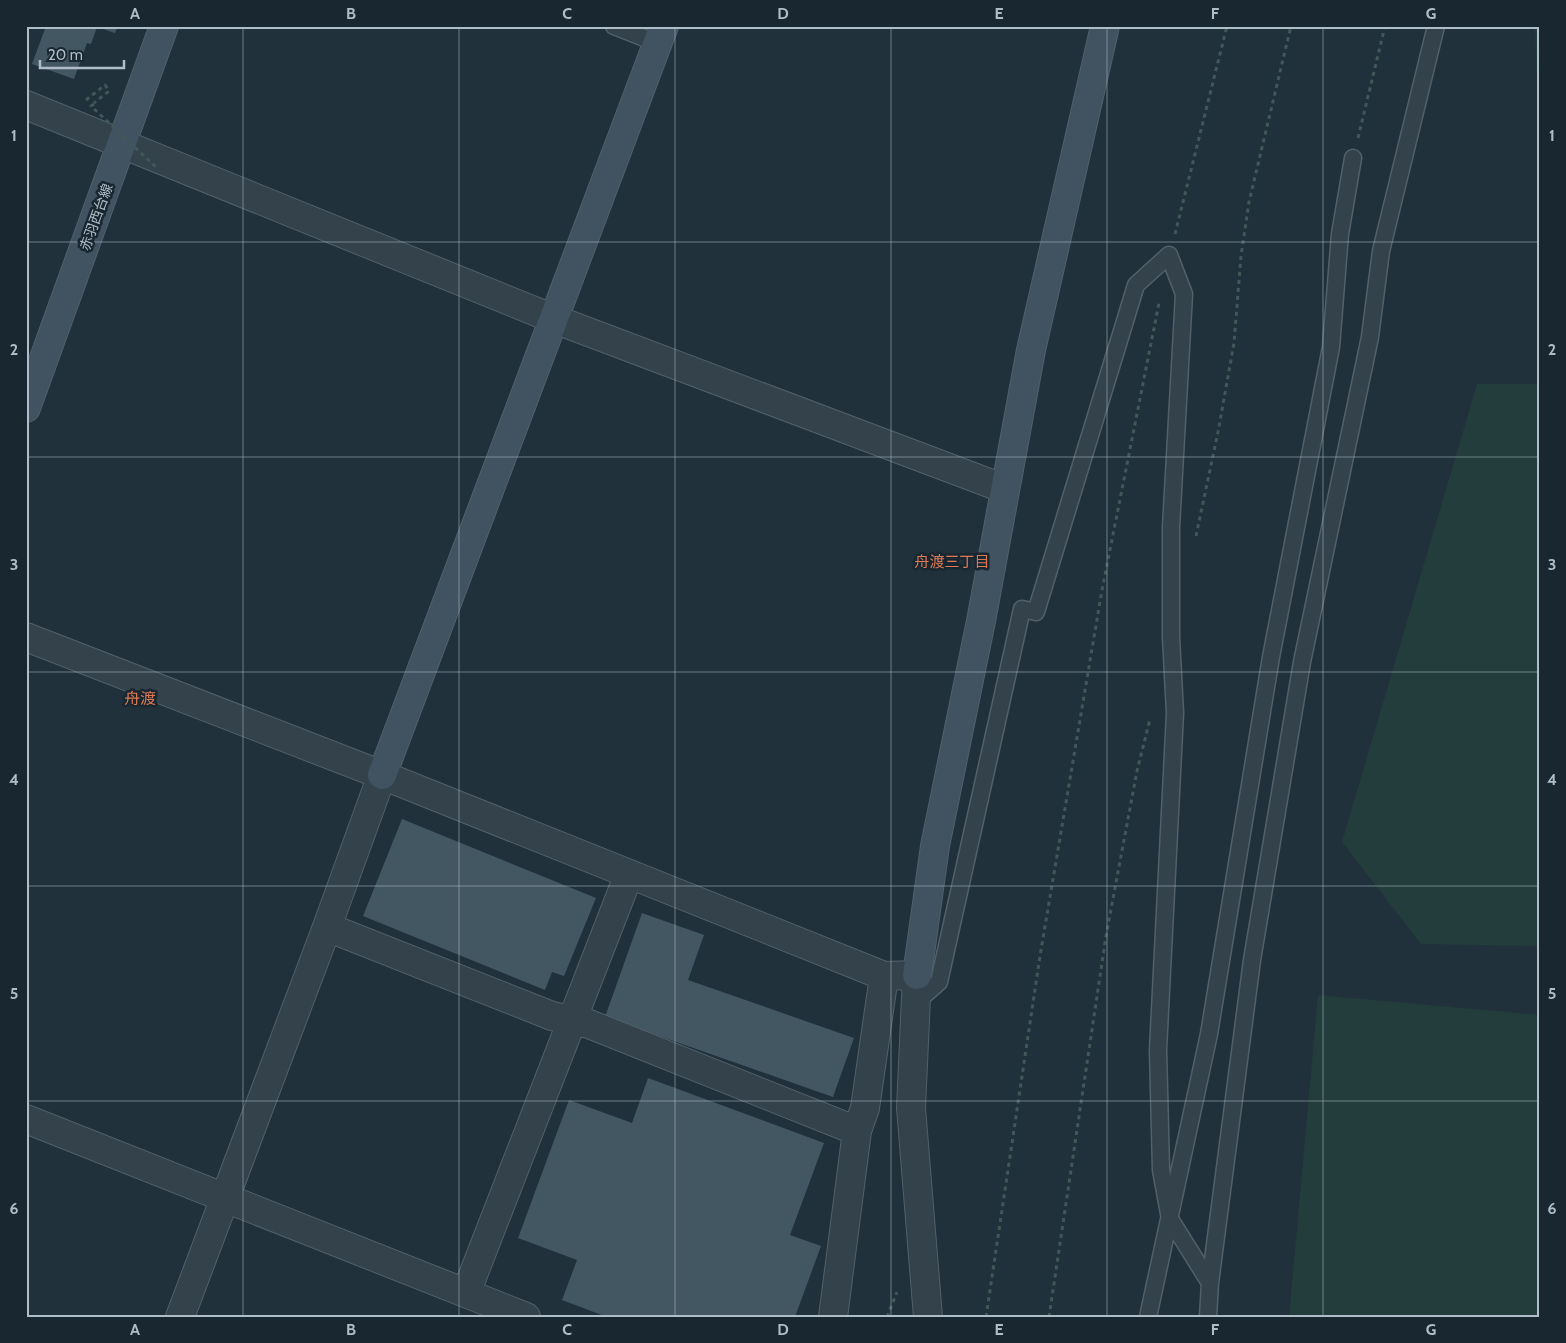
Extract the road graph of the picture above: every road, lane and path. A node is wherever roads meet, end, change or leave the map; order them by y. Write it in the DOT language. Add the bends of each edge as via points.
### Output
graph roads {
  1 [pos="164,26"];
  2 [pos="614,26"];
  3 [pos="1104,26"];
  4 [pos="1227,26"];
  5 [pos="1385,26"];
  6 [pos="1436,26"];
  7 [pos="660,35"];
  8 [pos="82,104"];
  9 [pos="26,105"];
  10 [pos="122,144"];
  11 [pos="1353,158"];
  12 [pos="156,167"];
  13 [pos="1169,255"];
  14 [pos="1159,302"];
  15 [pos="554,319"];
  16 [pos="26,408"];
  17 [pos="1005,489"];
  18 [pos="26,636"];
  19 [pos="382,775"];
  20 [pos="629,874"];
  21 [pos="327,927"];
  22 [pos="917,975"];
  23 [pos="884,976"];
  24 [pos="915,1003"];
  25 [pos="572,1021"];
  26 [pos="26,1119"];
  27 [pos="857,1130"];
  28 [pos="226,1197"];
  29 [pos="1170,1219"];
  30 [pos="1210,1283"];
  31 [pos="466,1293"];
  32 [pos="180,1317"];
  33 [pos="526,1317"];
  34 [pos="833,1317"];
  35 [pos="928,1317"];
  36 [pos="986,1317"];
  37 [pos="1148,1317"];
  38 [pos="1208,1317"];
  1 -- 10 [label="street, 赤羽西台線"];
  2 -- 7 [label="lane"];
  3 -- 17 [label="street" via="1031,350"];
  4 -- 13 [label="path"];
  5 -- 11 [label="path"];
  6 -- 30 [label="lane" via="1381,251 1370,337 1302,662 1252,960"];
  7 -- 15 [label="street"];
  8 -- 12 [label="path, bridge" via="105,85 109,91 91,106"];
  9 -- 10 [label="street"];
  10 -- 15 [label="street"];
  10 -- 16 [label="street, 赤羽西台線"];
  11 -- 29 [label="lane" via="1340,234 1331,347 1271,657 1209,1034"];
  13 -- 24 [label="lane" via="1136,285 1036,612 1022,609 939,982"];
  13 -- 29 [label="lane" via="1184,294 1172,526 1175,713 1158,1050 1161,1170"];
  14 -- 36 [label="path" via="1102,590 1040,956"];
  15 -- 17 [label="street"];
  15 -- 19 [label="street"];
  17 -- 22 [label="street" via="935,846"];
  18 -- 19 [label="street"];
  19 -- 20 [label="street"];
  19 -- 21 [label="street"];
  20 -- 23 [label="street"];
  20 -- 25 [label="street"];
  21 -- 25 [label="street"];
  21 -- 28 [label="street"];
  22 -- 23 [label="street"];
  22 -- 24 [label="street"];
  23 -- 27 [label="street" via="865,1108"];
  24 -- 35 [label="street" via="911,1108"];
  25 -- 27 [label="street" via="589,1024"];
  25 -- 31 [label="street"];
  26 -- 28 [label="street"];
  27 -- 34 [label="street"];
  28 -- 31 [label="street"];
  28 -- 32 [label="street"];
  29 -- 30 [label="lane"];
  29 -- 37 [label="lane"];
  30 -- 38 [label="lane"];
  31 -- 33 [label="street"];
}
